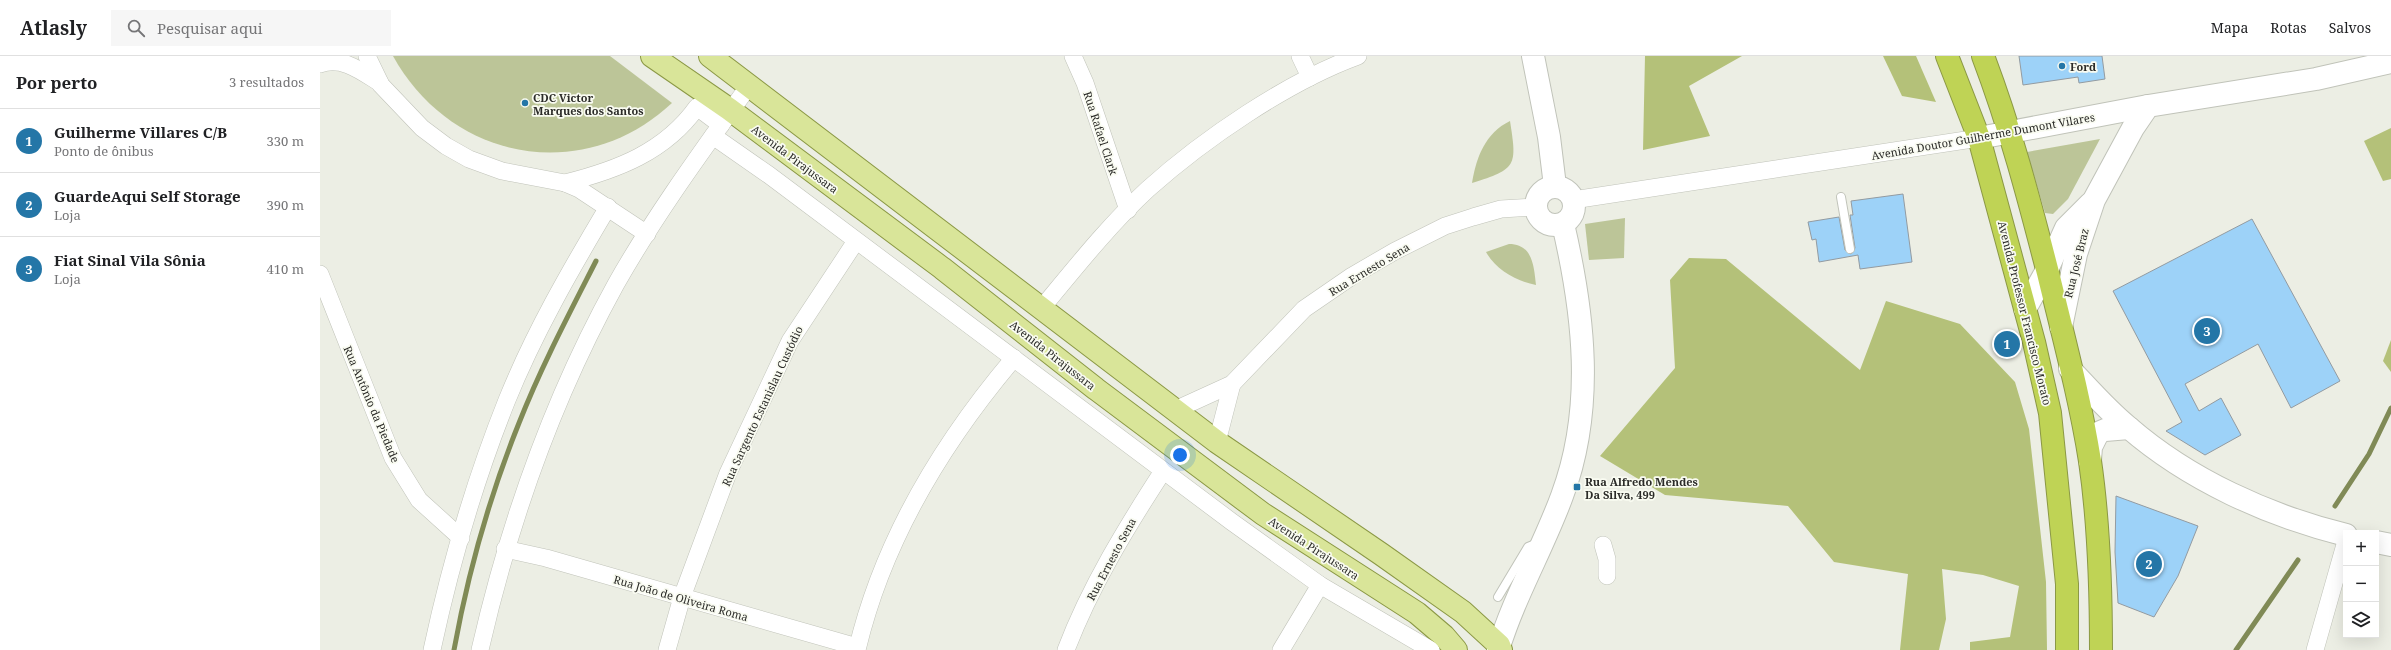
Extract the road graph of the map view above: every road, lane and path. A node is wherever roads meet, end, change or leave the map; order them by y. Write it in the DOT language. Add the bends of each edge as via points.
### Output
graph roads {
  1 [pos="367,56"];
  2 [pos="652,56"];
  3 [pos="710,56"];
  4 [pos="1073,56"];
  5 [pos="1300,56"];
  6 [pos="1358,56"];
  7 [pos="1533,56"];
  8 [pos="1947,56"];
  9 [pos="1983,56"];
  10 [pos="2367,62"];
  11 [pos="2391,62"];
  12 [pos="320,64"];
  13 [pos="1310,77"];
  14 [pos="382,85"];
  15 [pos="748,87"];
  16 [pos="2148,106"];
  17 [pos="722,124"];
  18 [pos="2011,132"];
  19 [pos="1979,138"];
  20 [pos="565,183"];
  21 [pos="1555,186"];
  22 [pos="1841,197"];
  23 [pos="1573,200"];
  24 [pos="2094,200"];
  25 [pos="608,207"];
  26 [pos="1535,207"];
  27 [pos="1128,210"];
  28 [pos="1563,224"];
  29 [pos="647,234"];
  30 [pos="856,241"];
  31 [pos="1850,249"];
  32 [pos="2047,270"];
  33 [pos="320,274"];
  34 [pos="1041,309"];
  35 [pos="2025,310"];
  36 [pos="2061,327"];
  37 [pos="1014,358"];
  38 [pos="2070,370"];
  39 [pos="1232,384"];
  40 [pos="1175,410"];
  41 [pos="2129,428"];
  42 [pos="1217,442"];
  43 [pos="2090,461"];
  44 [pos="1163,471"];
  45 [pos="2343,534"];
  46 [pos="461,538"];
  47 [pos="2379,543"];
  48 [pos="1603,545"];
  49 [pos="2391,545"];
  50 [pos="505,549"];
  51 [pos="2343,551"];
  52 [pos="1607,576"];
  53 [pos="1320,585"];
  54 [pos="682,597"];
  55 [pos="1504,606"];
  56 [pos="1480,628"];
  57 [pos="1499,648"];
  58 [pos="857,649"];
  59 [pos="432,650"];
  60 [pos="480,650"];
  61 [pos="667,650"];
  62 [pos="1066,650"];
  63 [pos="1281,650"];
  64 [pos="1431,650"];
  65 [pos="1456,650"];
  66 [pos="2068,650"];
  67 [pos="2101,650"];
  68 [pos="2315,650"];
  1 -- 14 [label="street"];
  2 -- 17 [label="main road, Avenida Pirajussara"];
  3 -- 15 [label="main road"];
  4 -- 27 [label="street, Rua Rafael Clark" via="1085,83"];
  5 -- 13 [label="street"];
  6 -- 13 [label="street"];
  7 -- 21 [label="main road" via="1549,137"];
  8 -- 19 [label="highway, Avenida Professor Francisco Morato"];
  9 -- 18 [label="highway"];
  10 -- 11 [label="main road, Avenida Doutor Guilherme Dumont Vilares"];
  10 -- 16 [label="main road, Avenida Doutor Guilherme Dumont Vilares" via="2316,79"];
  12 -- 14 [label="street" via="339,59"];
  13 -- 27 [label="street" via="1278,95 1186,157"];
  14 -- 20 [label="street" via="422,128 463,156 502,171"];
  15 -- 17 [label="street"];
  15 -- 34 [label="main road"];
  16 -- 18 [label="main road, Avenida Doutor Guilherme Dumont Vilares"];
  16 -- 24 [label="main road, Rua José Braz" via="2133,128"];
  17 -- 20 [label="street" via="697,106 672,135 647,154 616,168"];
  17 -- 29 [label="street"];
  17 -- 30 [label="street, Avenida Pirajussara" via="769,175"];
  17 -- 65 [label="main road, Avenida Pirajussara" via="1262,514 1417,613"];
  18 -- 19 [label="main road, Avenida Doutor Guilherme Dumont Vilares"];
  18 -- 32 [label="highway"];
  19 -- 23 [label="street, Avenida Doutor Guilherme Dumont Vilares"];
  19 -- 35 [label="highway, Avenida Professor Francisco Morato"];
  20 -- 25 [label="street"];
  21 -- 23 [label="main road" via="1568,192"];
  21 -- 26 [label="main road" via="1538,195"];
  22 -- 31 [label="lane"];
  23 -- 28 [label="main road" via="1573,214"];
  24 -- 32 [label="main road, Rua José Braz" via="2066,228"];
  24 -- 36 [label="main road, Rua José Braz" via="2076,254"];
  25 -- 29 [label="street"];
  25 -- 46 [label="street" via="551,307 507,400 485,459"];
  26 -- 28 [label="main road" via="1536,214 1545,223 1557,226"];
  26 -- 39 [label="street, Rua Ernesto Sena" via="1501,210 1445,226 1352,276 1304,309"];
  27 -- 34 [label="street" via="1102,236"];
  28 -- 55 [label="main road" via="1570,253 1583,349 1584,387 1574,459 1541,547"];
  29 -- 50 [label="street" via="617,282 578,358 533,466"];
  30 -- 37 [label="street, Avenida Pirajussara"];
  30 -- 54 [label="street, Rua Sargento Estanislau Custódio" via="790,341 728,473"];
  32 -- 35 [label="main road, Rua José Braz"];
  32 -- 36 [label="highway"];
  33 -- 46 [label="street, Rua Antônio da Piedade" via="393,458 419,500"];
  34 -- 40 [label="main road"];
  35 -- 66 [label="highway, Avenida Professor Francisco Morato" via="2050,413 2067,584"];
  36 -- 38 [label="highway"];
  37 -- 44 [label="street, Avenida Pirajussara"];
  37 -- 58 [label="street" via="973,408 912,502 878,584"];
  38 -- 41 [label="main road"];
  38 -- 43 [label="highway"];
  39 -- 40 [label="street, Rua Ernesto Sena"];
  39 -- 42 [label="street, Rua Ernesto Sena"];
  40 -- 42 [label="main road"];
  41 -- 43 [label="main road" via="2098,433 2091,447"];
  41 -- 45 [label="main road" via="2165,455 2204,479 2246,500 2297,522"];
  42 -- 56 [label="main road" via="1381,554 1463,612"];
  43 -- 67 [label="highway" via="2098,533"];
  44 -- 53 [label="street, Avenida Pirajussara"];
  44 -- 62 [label="street, Rua Ernesto Sena" via="1128,526"];
  46 -- 59 [label="street"];
  47 -- 49 [label="main road"];
  48 -- 52 [label="street"];
  50 -- 54 [label="street, Rua João de Oliveira Roma" via="546,558"];
  50 -- 60 [label="street"];
  51 -- 68 [label="street"];
  53 -- 63 [label="street"];
  53 -- 64 [label="street, Avenida Pirajussara"];
  54 -- 58 [label="street, Rua João de Oliveira Roma"];
  54 -- 61 [label="street, Rua Sargento Estanislau Custódio"];
  55 -- 56 [label="main road" via="1497,627"];
  55 -- 57 [label="main road"];
  56 -- 57 [label="main road"];
}
